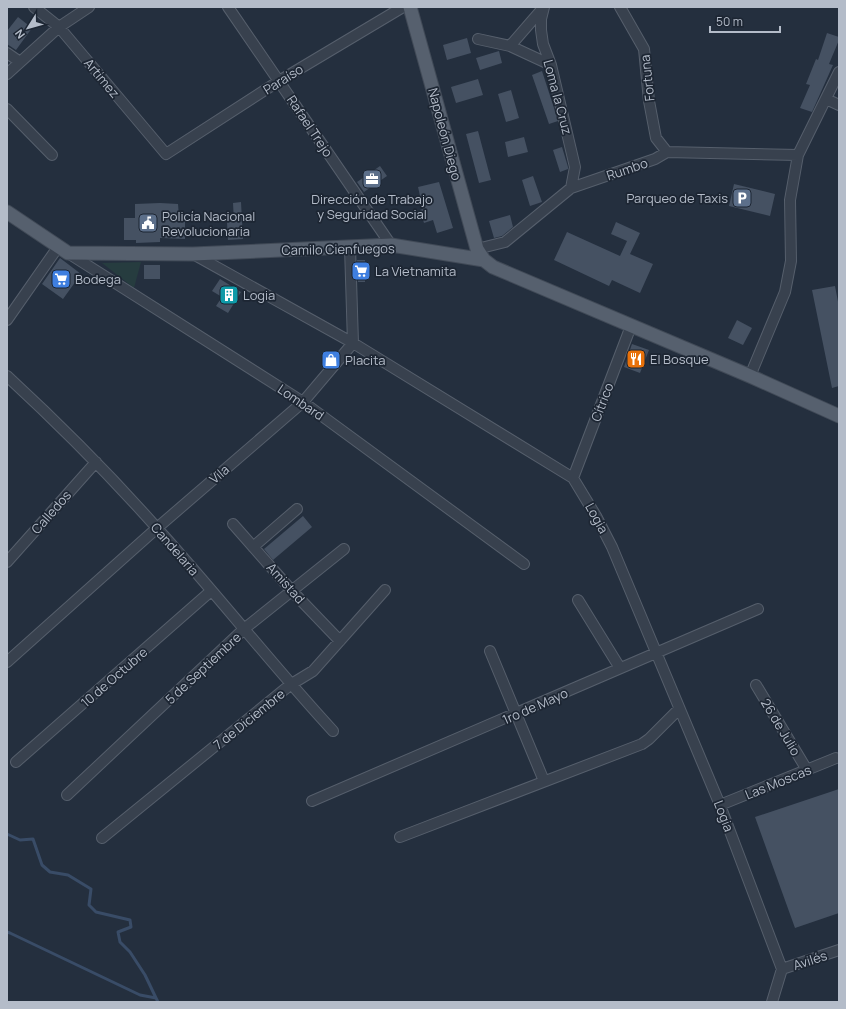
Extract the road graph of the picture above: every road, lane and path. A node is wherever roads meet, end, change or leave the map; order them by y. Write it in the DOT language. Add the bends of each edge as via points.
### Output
graph roads {
  1 [pos="34,7"];
  2 [pos="89,7"];
  3 [pos="228,7"];
  4 [pos="403,7"];
  5 [pos="410,7"];
  6 [pos="544,7"];
  7 [pos="620,7"];
  8 [pos="59,27"];
  9 [pos="478,39"];
  10 [pos="510,46"];
  11 [pos="7,53"];
  12 [pos="20,62"];
  13 [pos="551,65"];
  14 [pos="839,72"];
  15 [pos="7,74"];
  16 [pos="279,81"];
  17 [pos="826,99"];
  18 [pos="839,106"];
  19 [pos="7,109"];
  20 [pos="667,152"];
  21 [pos="166,154"];
  22 [pos="52,155"];
  23 [pos="798,155"];
  24 [pos="571,188"];
  25 [pos="7,212"];
  26 [pos="391,246"];
  27 [pos="350,247"];
  28 [pos="477,249"];
  29 [pos="63,250"];
  30 [pos="193,254"];
  31 [pos="484,260"];
  32 [pos="7,320"];
  33 [pos="631,326"];
  34 [pos="353,343"];
  35 [pos="7,376"];
  36 [pos="750,376"];
  37 [pos="303,402"];
  38 [pos="839,416"];
  39 [pos="96,462"];
  40 [pos="573,478"];
  41 [pos="297,509"];
  42 [pos="233,524"];
  43 [pos="157,528"];
  44 [pos="254,547"];
  45 [pos="344,549"];
  46 [pos="7,562"];
  47 [pos="524,564"];
  48 [pos="385,590"];
  49 [pos="292,591"];
  50 [pos="212,592"];
  51 [pos="578,600"];
  52 [pos="758,609"];
  53 [pos="244,629"];
  54 [pos="340,641"];
  55 [pos="490,651"];
  56 [pos="656,653"];
  57 [pos="7,662"];
  58 [pos="620,668"];
  59 [pos="290,685"];
  60 [pos="756,685"];
  61 [pos="679,709"];
  62 [pos="516,714"];
  63 [pos="333,731"];
  64 [pos="836,758"];
  65 [pos="16,762"];
  66 [pos="807,770"];
  67 [pos="544,781"];
  68 [pos="67,795"];
  69 [pos="312,801"];
  70 [pos="720,805"];
  71 [pos="400,837"];
  72 [pos="102,838"];
  73 [pos="839,950"];
  74 [pos="782,970"];
  75 [pos="772,1002"];
  1 -- 8 [label="street, Artímez"];
  2 -- 8 [label="street"];
  3 -- 16 [label="street, Rafael Trejo"];
  4 -- 16 [label="street, Paraíso"];
  5 -- 28 [label="main road, Napoleón Diego"];
  6 -- 10 [label="street"];
  6 -- 13 [label="street, Loma la Cruz" via="541,30"];
  7 -- 20 [label="street, Fortuna" via="644,49 656,138"];
  8 -- 12 [label="street"];
  8 -- 21 [label="street, Artímez"];
  9 -- 10 [label="street"];
  10 -- 13 [label="street"];
  11 -- 12 [label="street"];
  12 -- 15 [label="street"];
  13 -- 24 [label="street, Loma la Cruz" via="576,167"];
  14 -- 17 [label="street"];
  16 -- 21 [label="street, Paraíso"];
  16 -- 26 [label="street, Rafael Trejo"];
  17 -- 18 [label="street"];
  17 -- 23 [label="street"];
  19 -- 22 [label="street"];
  20 -- 23 [label="street, Rumbo"];
  20 -- 24 [label="street, Rumbo" via="655,159"];
  23 -- 36 [label="street" via="790,200 791,261 785,292"];
  24 -- 28 [label="street, Rumbo" via="505,242"];
  25 -- 29 [label="main road"];
  26 -- 27 [label="main road, Camilo Cienfuegos"];
  26 -- 31 [label="main road, Camilo Cienfuegos"];
  27 -- 30 [label="main road, Camilo Cienfuegos"];
  27 -- 34 [label="street"];
  28 -- 31 [label="main road, Napoleón Diego"];
  29 -- 30 [label="main road, Camilo Cienfuegos"];
  29 -- 32 [label="street"];
  29 -- 37 [label="street, Lombard"];
  30 -- 34 [label="street, Logia"];
  31 -- 33 [label="main road, Camilo Cienfuegos" via="493,267"];
  33 -- 36 [label="main road, Camilo Cienfuegos"];
  33 -- 40 [label="street, Cítrico"];
  34 -- 37 [label="street, Vila"];
  34 -- 40 [label="street, Logia"];
  35 -- 39 [label="street, Candelaria"];
  36 -- 38 [label="main road, Camilo Cienfuegos"];
  37 -- 43 [label="street, Vila"];
  37 -- 47 [label="street, Lombard"];
  39 -- 43 [label="street, Candelaria"];
  39 -- 46 [label="street, Calledos"];
  40 -- 56 [label="street, Logia" via="612,547"];
  41 -- 44 [label="street"];
  42 -- 44 [label="street, Amistad"];
  43 -- 50 [label="street, Candelaria"];
  43 -- 57 [label="street, Vila"];
  44 -- 49 [label="street, Amistad"];
  45 -- 49 [label="street, 5 de Septiembre"];
  48 -- 54 [label="street, 7 de Diciembre"];
  49 -- 53 [label="street, 5 de Septiembre"];
  49 -- 54 [label="street, Amistad"];
  50 -- 53 [label="street, Candelaria"];
  50 -- 65 [label="street, 10 de Octubre"];
  51 -- 58 [label="street"];
  52 -- 56 [label="street, 1ro de Mayo"];
  53 -- 59 [label="street, Candelaria"];
  53 -- 68 [label="street, 5 de Septiembre"];
  54 -- 59 [label="street, 7 de Diciembre" via="313,671"];
  55 -- 62 [label="street"];
  56 -- 58 [label="street, 1ro de Mayo"];
  56 -- 61 [label="street, Logia"];
  58 -- 62 [label="street, 1ro de Mayo"];
  59 -- 63 [label="street, Candelaria"];
  59 -- 72 [label="street, 7 de Diciembre"];
  60 -- 66 [label="street, 26 de Julio"];
  61 -- 67 [label="street" via="642,744"];
  61 -- 70 [label="street, Logia"];
  62 -- 67 [label="street"];
  62 -- 69 [label="street, 1ro de Mayo"];
  64 -- 66 [label="street, Las Moscas"];
  66 -- 70 [label="street, Las Moscas"];
  67 -- 71 [label="street"];
  70 -- 74 [label="street, Logia"];
  73 -- 74 [label="street, Avilés"];
  74 -- 75 [label="street"];
}
